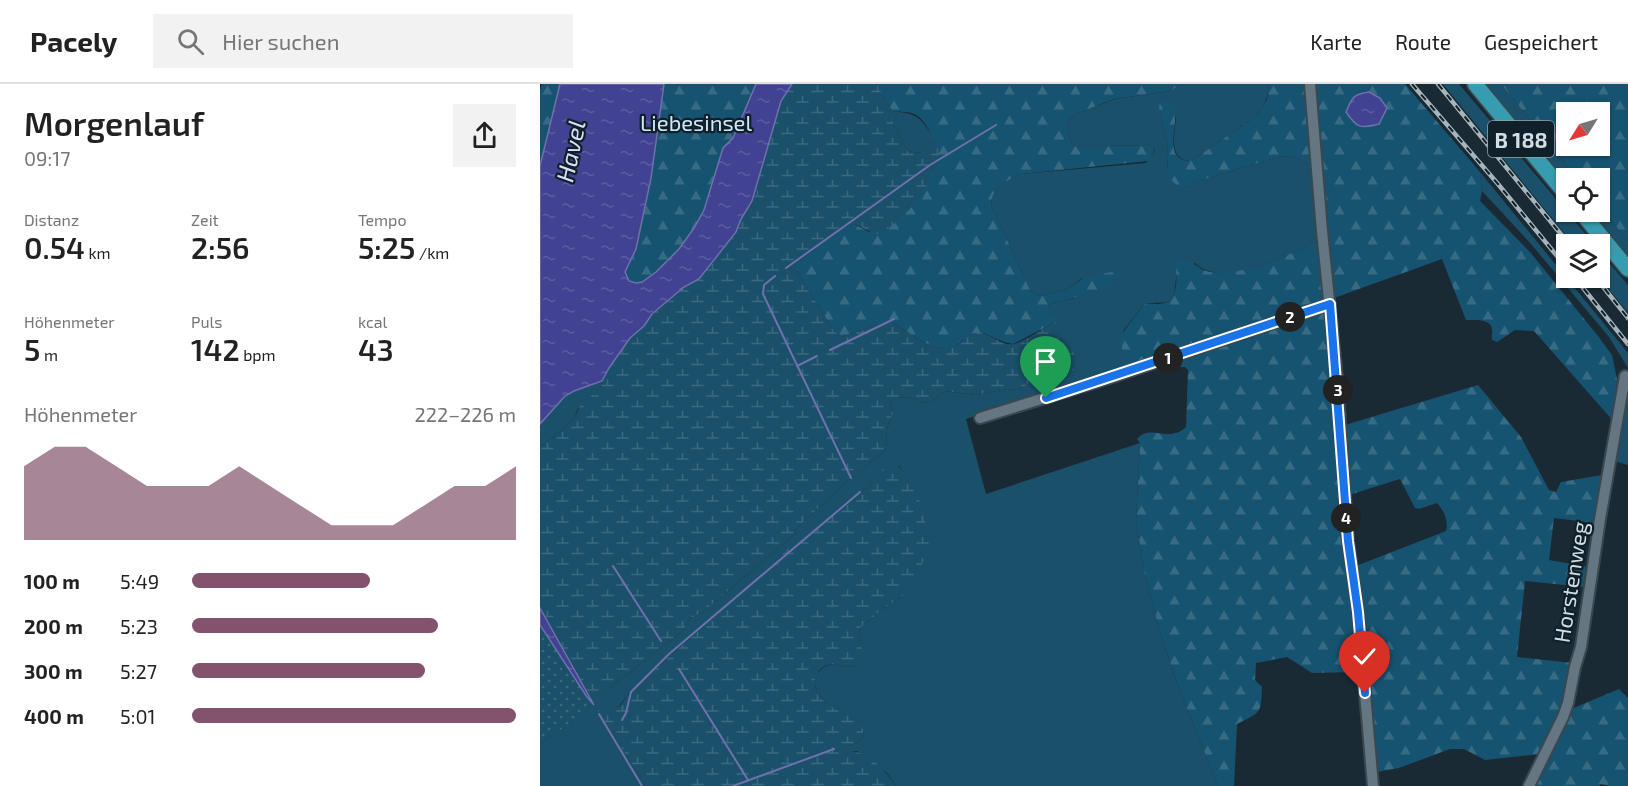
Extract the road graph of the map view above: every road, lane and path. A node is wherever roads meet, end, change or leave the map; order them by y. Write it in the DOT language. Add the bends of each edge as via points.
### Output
graph roads {
  1 [pos="1310,84"];
  2 [pos="1475,84"];
  3 [pos="1556,182"];
  4 [pos="1589,222"];
  5 [pos="1628,269"];
  6 [pos="1330,304"];
  7 [pos="1625,376"];
  8 [pos="980,418"];
  9 [pos="1373,786"];
  10 [pos="1529,786"];
  1 -- 6 [label="street"];
  2 -- 3 [label="main road, B 188"];
  4 -- 5 [label="main road"];
  6 -- 8 [label="street"];
  6 -- 9 [label="street" via="1348,541"];
  7 -- 10 [label="street, Horstenweg" via="1581,648 1563,717"];
}
